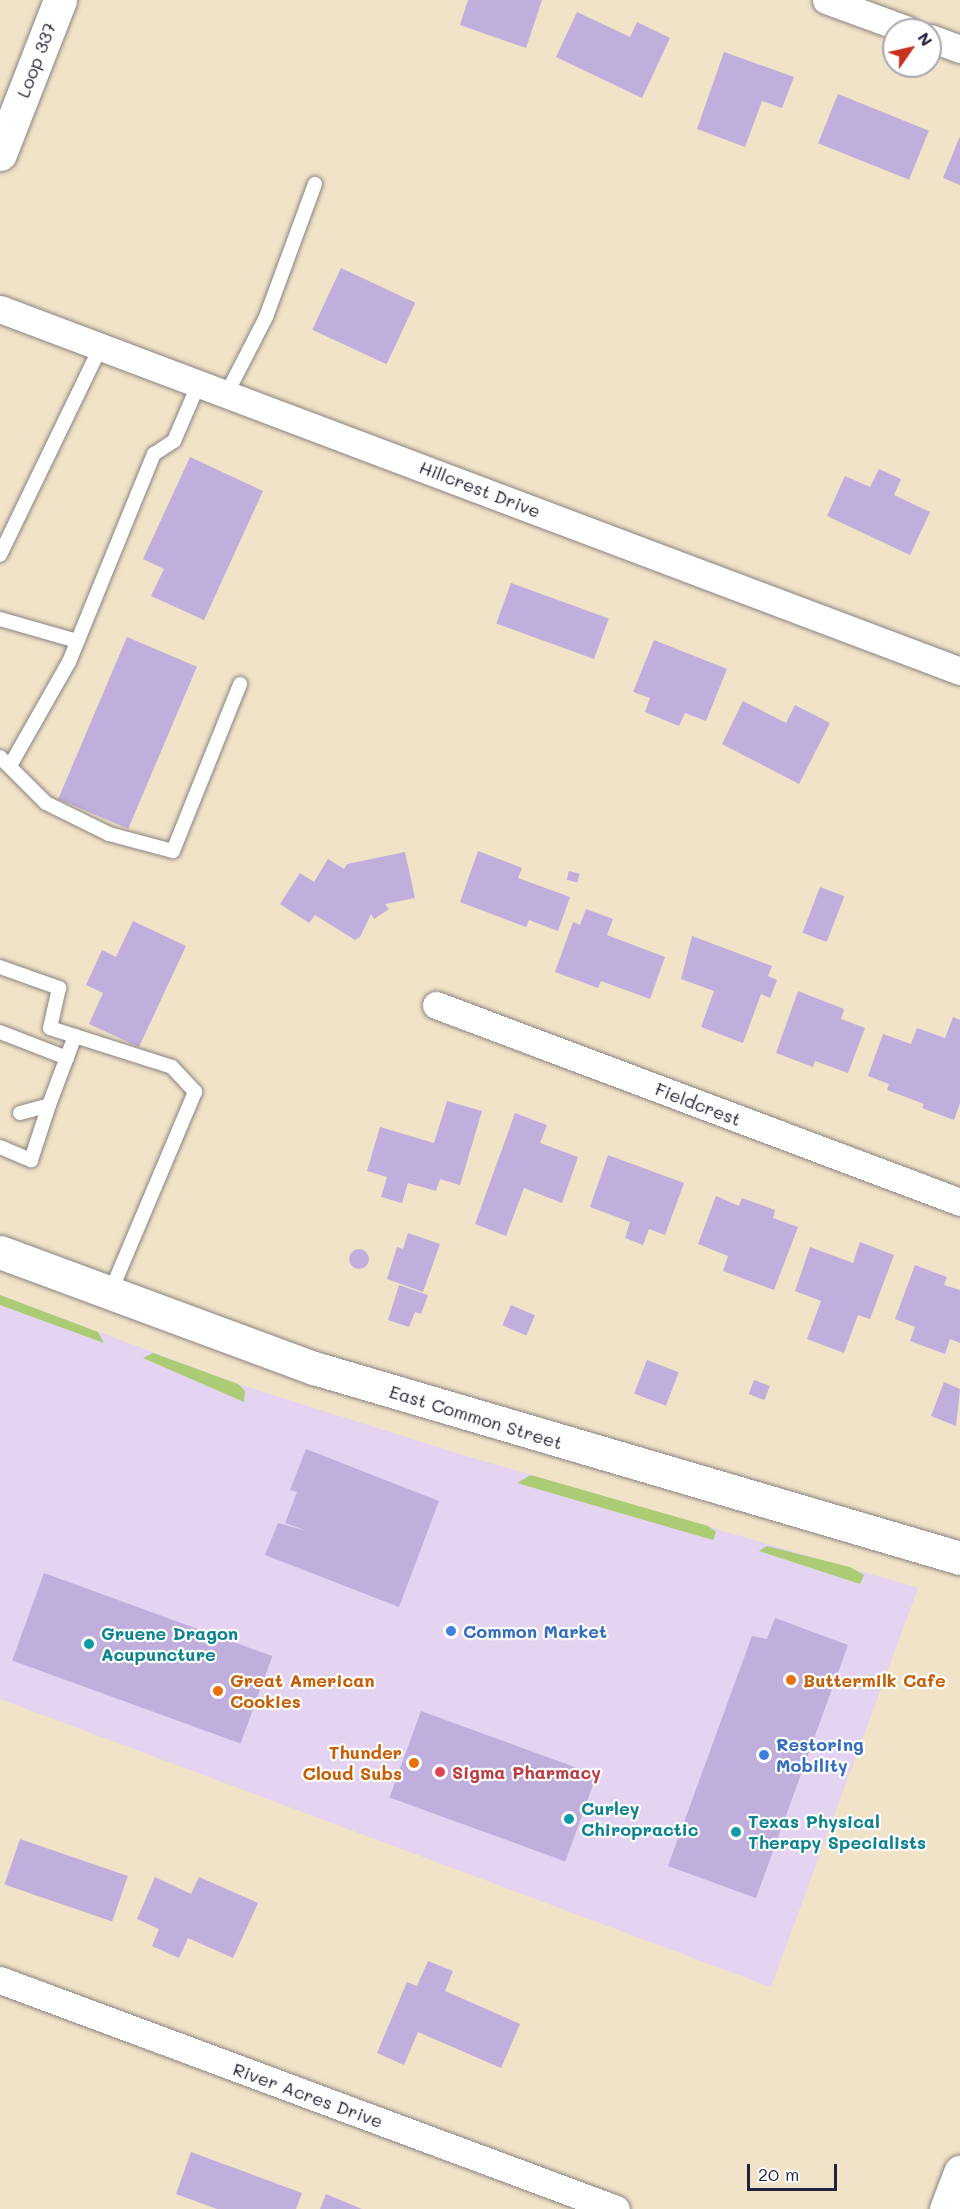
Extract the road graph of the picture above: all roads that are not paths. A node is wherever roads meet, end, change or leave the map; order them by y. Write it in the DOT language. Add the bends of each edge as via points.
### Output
graph roads {
  1 [pos="60,0"];
  2 [pos="826,0"];
  3 [pos="882,20"];
  4 [pos="942,42"];
  5 [pos="960,49"];
  6 [pos="0,154"];
  7 [pos="315,184"];
  8 [pos="0,309"];
  9 [pos="100,346"];
  10 [pos="200,383"];
  11 [pos="227,393"];
  12 [pos="0,555"];
  13 [pos="0,619"];
  14 [pos="77,641"];
  15 [pos="960,671"];
  16 [pos="240,684"];
  17 [pos="6,761"];
  18 [pos="0,967"];
  19 [pos="436,1005"];
  20 [pos="0,1032"];
  21 [pos="75,1036"];
  22 [pos="67,1058"];
  23 [pos="49,1104"];
  24 [pos="20,1113"];
  25 [pos="0,1147"];
  26 [pos="960,1202"];
  27 [pos="0,1252"];
  28 [pos="110,1293"];
  29 [pos="960,1558"];
  30 [pos="0,1980"];
  31 [pos="960,2172"];
  32 [pos="616,2209"];
  33 [pos="946,2209"];
  1 -- 6 [label="main road, Loop 337"];
  2 -- 3 [label="street"];
  4 -- 5 [label="street"];
  7 -- 11 [label="lane" via="266,317"];
  8 -- 9 [label="street, Hillcrest Drive"];
  9 -- 10 [label="street, Hillcrest Drive"];
  9 -- 12 [label="lane"];
  10 -- 11 [label="street, Hillcrest Drive"];
  10 -- 14 [label="lane" via="174,441 154,454"];
  11 -- 15 [label="street, Hillcrest Drive"];
  13 -- 14 [label="lane"];
  14 -- 17 [label="lane"];
  16 -- 17 [label="lane" via="173,851 110,834 46,803"];
  18 -- 21 [label="lane" via="59,988 50,1028"];
  19 -- 26 [label="street, Fieldcrest"];
  20 -- 22 [label="lane"];
  21 -- 22 [label="lane"];
  21 -- 28 [label="lane" via="172,1067 195,1092"];
  22 -- 23 [label="lane"];
  23 -- 24 [label="lane"];
  23 -- 25 [label="lane" via="31,1160"];
  27 -- 28 [label="main road, East Common Street"];
  28 -- 29 [label="main road, East Common Street" via="314,1368"];
  30 -- 32 [label="street, River Acres Drive"];
  31 -- 33 [label="main road"];
}
